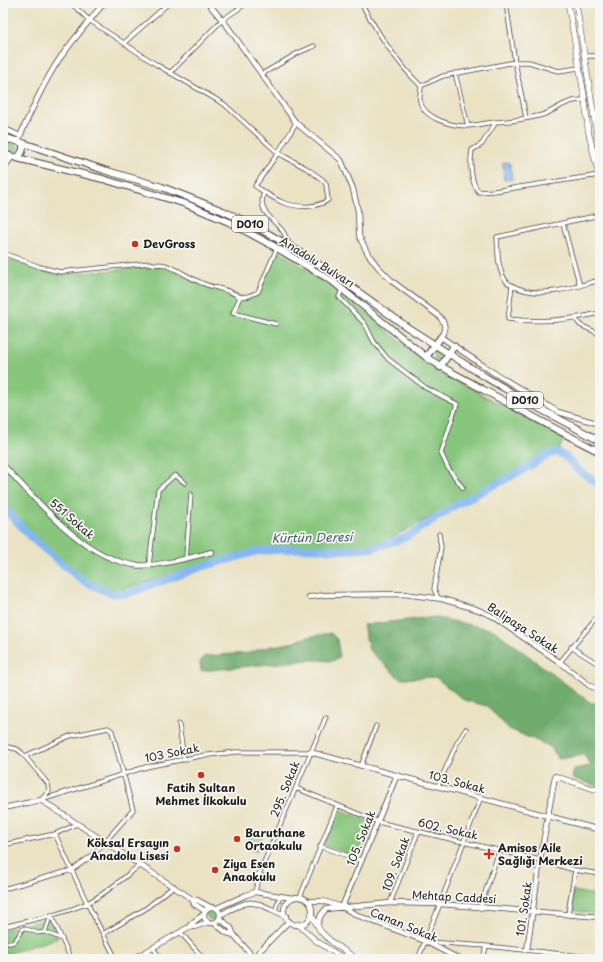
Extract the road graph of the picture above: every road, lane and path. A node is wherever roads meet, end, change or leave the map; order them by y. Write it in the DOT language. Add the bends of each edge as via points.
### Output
graph roads {
  1 [pos="71,3"];
  2 [pos="104,3"];
  3 [pos="170,3"];
  4 [pos="208,3"];
  5 [pos="247,3"];
  6 [pos="361,3"];
  7 [pos="520,3"];
  8 [pos="568,3"];
  9 [pos="576,3"];
  10 [pos="507,4"];
  11 [pos="89,20"];
  12 [pos="222,20"];
  13 [pos="124,43"];
  14 [pos="314,46"];
  15 [pos="584,56"];
  16 [pos="600,56"];
  17 [pos="515,62"];
  18 [pos="580,68"];
  19 [pos="170,73"];
  20 [pos="455,73"];
  21 [pos="262,74"];
  22 [pos="422,86"];
  23 [pos="585,100"];
  24 [pos="597,115"];
  25 [pos="526,118"];
  26 [pos="496,122"];
  27 [pos="296,123"];
  28 [pos="468,126"];
  29 [pos="3,128"];
  30 [pos="6,138"];
  31 [pos="20,140"];
  32 [pos="3,152"];
  33 [pos="278,153"];
  34 [pos="600,154"];
  35 [pos="15,158"];
  36 [pos="3,169"];
  37 [pos="599,177"];
  38 [pos="264,192"];
  39 [pos="600,215"];
  40 [pos="563,224"];
  41 [pos="290,246"];
  42 [pos="277,248"];
  43 [pos="3,253"];
  44 [pos="600,280"];
  45 [pos="512,286"];
  46 [pos="580,286"];
  47 [pos="342,288"];
  48 [pos="240,297"];
  49 [pos="600,313"];
  50 [pos="575,318"];
  51 [pos="276,324"];
  52 [pos="600,334"];
  53 [pos="440,337"];
  54 [pos="435,344"];
  55 [pos="454,346"];
  56 [pos="449,353"];
  57 [pos="426,357"];
  58 [pos="440,367"];
  59 [pos="600,424"];
  60 [pos="600,441"];
  61 [pos="600,452"];
  62 [pos="3,465"];
  63 [pos="185,483"];
  64 [pos="463,488"];
  65 [pos="191,494"];
  66 [pos="439,534"];
  67 [pos="212,552"];
  68 [pos="186,558"];
  69 [pos="149,565"];
  70 [pos="309,597"];
  71 [pos="438,598"];
  72 [pos="600,614"];
  73 [pos="571,647"];
  74 [pos="600,659"];
  75 [pos="560,662"];
  76 [pos="598,664"];
  77 [pos="600,689"];
  78 [pos="326,717"];
  79 [pos="179,724"];
  80 [pos="376,726"];
  81 [pos="466,729"];
  82 [pos="3,746"];
  83 [pos="310,752"];
  84 [pos="25,756"];
  85 [pos="184,760"];
  86 [pos="361,766"];
  87 [pos="123,774"];
  88 [pos="397,775"];
  89 [pos="438,786"];
  90 [pos="296,788"];
  91 [pos="600,792"];
  92 [pos="481,797"];
  93 [pos="41,800"];
  94 [pos="337,806"];
  95 [pos="3,808"];
  96 [pos="548,816"];
  97 [pos="378,822"];
  98 [pos="77,824"];
  99 [pos="600,830"];
  100 [pos="418,832"];
  101 [pos="55,834"];
  102 [pos="105,842"];
  103 [pos="464,842"];
  104 [pos="3,845"];
  105 [pos="320,846"];
  106 [pos="499,851"];
  107 [pos="540,860"];
  108 [pos="362,862"];
  109 [pos="140,865"];
  110 [pos="72,870"];
  111 [pos="575,870"];
  112 [pos="600,874"];
  113 [pos="261,875"];
  114 [pos="252,877"];
  115 [pos="174,886"];
  116 [pos="3,890"];
  117 [pos="255,892"];
  118 [pos="280,896"];
  119 [pos="300,897"];
  120 [pos="293,898"];
  121 [pos="192,899"];
  122 [pos="308,901"];
  123 [pos="87,903"];
  124 [pos="390,903"];
  125 [pos="440,904"];
  126 [pos="210,907"];
  127 [pos="217,908"];
  128 [pos="342,908"];
  129 [pos="480,908"];
  130 [pos="532,911"];
  131 [pos="205,912"];
  132 [pos="275,912"];
  133 [pos="312,914"];
  134 [pos="568,914"];
  135 [pos="51,915"];
  136 [pos="220,916"];
  137 [pos="286,916"];
  138 [pos="600,917"];
  139 [pos="289,921"];
  140 [pos="23,922"];
  141 [pos="211,922"];
  142 [pos="298,924"];
  143 [pos="317,925"];
  144 [pos="3,927"];
  145 [pos="24,928"];
  146 [pos="189,928"];
  147 [pos="45,932"];
  148 [pos="182,932"];
  149 [pos="103,934"];
  150 [pos="234,935"];
  151 [pos="62,939"];
  152 [pos="3,941"];
  153 [pos="425,941"];
  154 [pos="7,944"];
  155 [pos="486,946"];
  156 [pos="3,947"];
  157 [pos="153,948"];
  158 [pos="527,950"];
  159 [pos="544,952"];
  160 [pos="574,957"];
  161 [pos="253,958"];
  162 [pos="341,958"];
  163 [pos="600,958"];
  164 [pos="71,959"];
  165 [pos="116,959"];
  166 [pos="134,959"];
  167 [pos="161,959"];
  168 [pos="204,959"];
  169 [pos="357,959"];
  170 [pos="418,959"];
  171 [pos="459,959"];
  172 [pos="483,959"];
  173 [pos="543,959"];
  1 -- 11 [label="street"];
  2 -- 11 [label="street"];
  3 -- 13 [label="street"];
  4 -- 12 [label="street"];
  5 -- 12 [label="street"];
  6 -- 22 [label="street" via="384,42"];
  7 -- 10 [label="street"];
  8 -- 18 [label="main road"];
  9 -- 15 [label="main road"];
  10 -- 17 [label="street"];
  11 -- 13 [label="street"];
  11 -- 31 [label="street" via="57,63"];
  12 -- 19 [label="street"];
  12 -- 21 [label="street"];
  13 -- 19 [label="street"];
  14 -- 21 [label="street" via="298,52"];
  15 -- 16 [label="street"];
  15 -- 24 [label="main road"];
  17 -- 18 [label="street" via="529,62 558,71"];
  17 -- 20 [label="street"];
  17 -- 25 [label="street"];
  18 -- 23 [label="main road"];
  19 -- 33 [label="street" via="224,104"];
  20 -- 22 [label="street"];
  20 -- 28 [label="street"];
  21 -- 27 [label="street"];
  22 -- 28 [label="street" via="420,102 427,113 437,119"];
  23 -- 25 [label="street" via="565,103 543,115"];
  23 -- 37 [label="main road" via="588,130"];
  24 -- 34 [label="main road"];
  25 -- 26 [label="street"];
  26 -- 28 [label="street"];
  26 -- 37 [label="street" via="482,144 472,150 475,187 479,192"];
  27 -- 33 [label="street"];
  27 -- 53 [label="street" via="341,160 358,210 359,236 368,254 393,282 445,322"];
  29 -- 31 [label="street"];
  30 -- 31 [label="highway, D010"];
  30 -- 32 [label="highway, D010"];
  31 -- 35 [label="highway" via="22,154"];
  31 -- 41 [label="highway, Anadolu Bulvarı / D010" via="191,198 223,211"];
  32 -- 35 [label="highway, D010"];
  33 -- 38 [label="street" via="255,186"];
  33 -- 38 [label="street" via="323,180 328,200 319,205 286,205"];
  35 -- 36 [label="street"];
  35 -- 42 [label="highway, Anadolu Bulvarı / D010" via="103,179 186,204 229,222"];
  38 -- 41 [label="street" via="261,199 263,209 283,231"];
  39 -- 40 [label="street"];
  40 -- 45 [label="street" via="497,237 498,260 506,282"];
  40 -- 46 [label="street"];
  41 -- 54 [label="highway, Anadolu Bulvarı / D010"];
  42 -- 47 [label="highway, Anadolu Bulvarı / D010"];
  42 -- 48 [label="street" via="258,292"];
  43 -- 48 [label="street" via="60,272 150,263 164,264 203,284"];
  44 -- 46 [label="street"];
  45 -- 46 [label="street" via="535,293"];
  45 -- 50 [label="street" via="508,319"];
  47 -- 57 [label="highway, Anadolu Bulvarı / D010"];
  47 -- 64 [label="street" via="339,297 365,324 374,342 388,358 426,388 457,404 441,453 448,468"];
  48 -- 51 [label="street" via="232,313"];
  49 -- 50 [label="street"];
  50 -- 52 [label="street" via="580,325"];
  53 -- 54 [label="highway"];
  53 -- 55 [label="street"];
  54 -- 56 [label="highway, Anadolu Bulvarı / D010"];
  54 -- 57 [label="highway"];
  55 -- 56 [label="highway"];
  55 -- 59 [label="street" via="558,412"];
  56 -- 58 [label="highway"];
  56 -- 60 [label="highway, Anadolu Bulvarı / D010" via="533,406"];
  57 -- 58 [label="highway, Anadolu Bulvarı / D010"];
  58 -- 61 [label="highway, Anadolu Bulvarı / D010"];
  62 -- 69 [label="street, 551 Sokak" via="60,523 87,546 115,560 134,565"];
  63 -- 69 [label="street" via="176,475 158,490"];
  65 -- 68 [label="street"];
  66 -- 71 [label="street" via="441,547 434,589"];
  67 -- 68 [label="street, 551 Sokak"];
  68 -- 69 [label="street, 551 Sokak"];
  70 -- 71 [label="street, Balipaşa Sokak" via="404,594"];
  71 -- 75 [label="street, Balipaşa Sokak" via="490,615"];
  72 -- 73 [label="street"];
  73 -- 75 [label="street"];
  73 -- 76 [label="street"];
  74 -- 76 [label="street"];
  75 -- 77 [label="street, Balipaşa Sokak" via="590,686"];
  78 -- 83 [label="street, 295. Sokak"];
  79 -- 85 [label="street"];
  80 -- 86 [label="street"];
  81 -- 89 [label="street"];
  82 -- 84 [label="street" via="17,748"];
  83 -- 85 [label="street, 103 Sokak" via="236,752"];
  83 -- 86 [label="street, 103. Sokak"];
  83 -- 90 [label="street, 295. Sokak"];
  84 -- 87 [label="street" via="70,736 108,728 112,731"];
  84 -- 93 [label="street" via="48,784 49,791"];
  85 -- 87 [label="street, 103 Sokak"];
  86 -- 88 [label="street, 103. Sokak"];
  87 -- 93 [label="street, 103 Sokak"];
  87 -- 102 [label="street" via="133,810"];
  88 -- 89 [label="street, 103. Sokak"];
  88 -- 97 [label="street, 105. Sokak"];
  89 -- 92 [label="street, 103. Sokak"];
  90 -- 94 [label="street, 602. Sokak"];
  90 -- 113 [label="street, 295. Sokak"];
  91 -- 96 [label="street, 101. Sokak" via="555,776"];
  92 -- 96 [label="street, 103. Sokak"];
  92 -- 103 [label="street"];
  93 -- 95 [label="street"];
  93 -- 98 [label="street"];
  94 -- 97 [label="street, 602. Sokak"];
  94 -- 105 [label="street"];
  96 -- 99 [label="street, 103. Sokak"];
  96 -- 107 [label="street, 101. Sokak"];
  97 -- 100 [label="street, 602. Sokak"];
  97 -- 108 [label="street, 105. Sokak"];
  98 -- 101 [label="street"];
  98 -- 102 [label="street"];
  100 -- 103 [label="street, 602. Sokak"];
  100 -- 124 [label="street, 109. Sokak"];
  101 -- 104 [label="street"];
  101 -- 110 [label="street"];
  102 -- 109 [label="street"];
  102 -- 110 [label="street" via="94,854"];
  103 -- 106 [label="street, 602. Sokak"];
  103 -- 125 [label="street"];
  105 -- 108 [label="street"];
  105 -- 119 [label="street"];
  106 -- 107 [label="street, 602. Sokak"];
  106 -- 129 [label="street"];
  107 -- 111 [label="street, 602. Sokak"];
  107 -- 130 [label="street, 101. Sokak"];
  108 -- 128 [label="street, 105. Sokak"];
  109 -- 115 [label="street"];
  109 -- 123 [label="street"];
  110 -- 116 [label="street"];
  110 -- 123 [label="street"];
  111 -- 112 [label="street, 602. Sokak"];
  111 -- 134 [label="street"];
  113 -- 114 [label="street"];
  113 -- 117 [label="street, 295. Sokak"];
  115 -- 121 [label="street"];
  115 -- 149 [label="street" via="145,909"];
  117 -- 118 [label="street"];
  117 -- 127 [label="street"];
  118 -- 120 [label="street"];
  118 -- 132 [label="street"];
  119 -- 120 [label="street"];
  119 -- 122 [label="street"];
  120 -- 137 [label="street" via="286,904"];
  121 -- 126 [label="street"];
  121 -- 131 [label="street" via="194,904"];
  122 -- 128 [label="street, Mehtap Caddesi" via="323,901"];
  122 -- 133 [label="street"];
  123 -- 135 [label="street"];
  123 -- 149 [label="street"];
  124 -- 125 [label="street, Mehtap Caddesi"];
  124 -- 128 [label="street, Mehtap Caddesi"];
  125 -- 129 [label="street, Mehtap Caddesi"];
  125 -- 153 [label="street"];
  126 -- 127 [label="street"];
  126 -- 131 [label="street"];
  127 -- 136 [label="street"];
  128 -- 143 [label="street" via="326,909"];
  128 -- 153 [label="street, Canan Sokak"];
  129 -- 130 [label="street, Mehtap Caddesi"];
  130 -- 134 [label="street, Mehtap Caddesi"];
  130 -- 158 [label="street, 101. Sokak"];
  131 -- 141 [label="street" via="205,918"];
  131 -- 146 [label="street"];
  132 -- 136 [label="street" via="250,902"];
  132 -- 137 [label="street"];
  133 -- 142 [label="street" via="304,923"];
  133 -- 143 [label="main road"];
  134 -- 138 [label="street, Mehtap Caddesi"];
  135 -- 140 [label="street"];
  135 -- 147 [label="street"];
  135 -- 151 [label="street"];
  136 -- 141 [label="street"];
  136 -- 150 [label="street"];
  137 -- 139 [label="street"];
  139 -- 142 [label="street"];
  139 -- 161 [label="street"];
  140 -- 144 [label="street"];
  140 -- 145 [label="street"];
  141 -- 146 [label="street"];
  141 -- 150 [label="street"];
  142 -- 162 [label="main road" via="315,940"];
  143 -- 169 [label="main road" via="333,943"];
  145 -- 147 [label="street" via="38,933"];
  145 -- 154 [label="street" via="17,939"];
  146 -- 148 [label="street"];
  147 -- 151 [label="street"];
  148 -- 157 [label="street"];
  148 -- 168 [label="street"];
  149 -- 165 [label="street"];
  150 -- 161 [label="street"];
  151 -- 164 [label="street"];
  152 -- 154 [label="street"];
  153 -- 155 [label="street"];
  153 -- 170 [label="street"];
  153 -- 171 [label="street, Canan Sokak"];
  154 -- 156 [label="street"];
  155 -- 158 [label="street"];
  155 -- 172 [label="street"];
  157 -- 166 [label="street"];
  157 -- 167 [label="street"];
  158 -- 159 [label="street"];
  159 -- 160 [label="street"];
  159 -- 173 [label="street"];
  160 -- 163 [label="street"];
}
